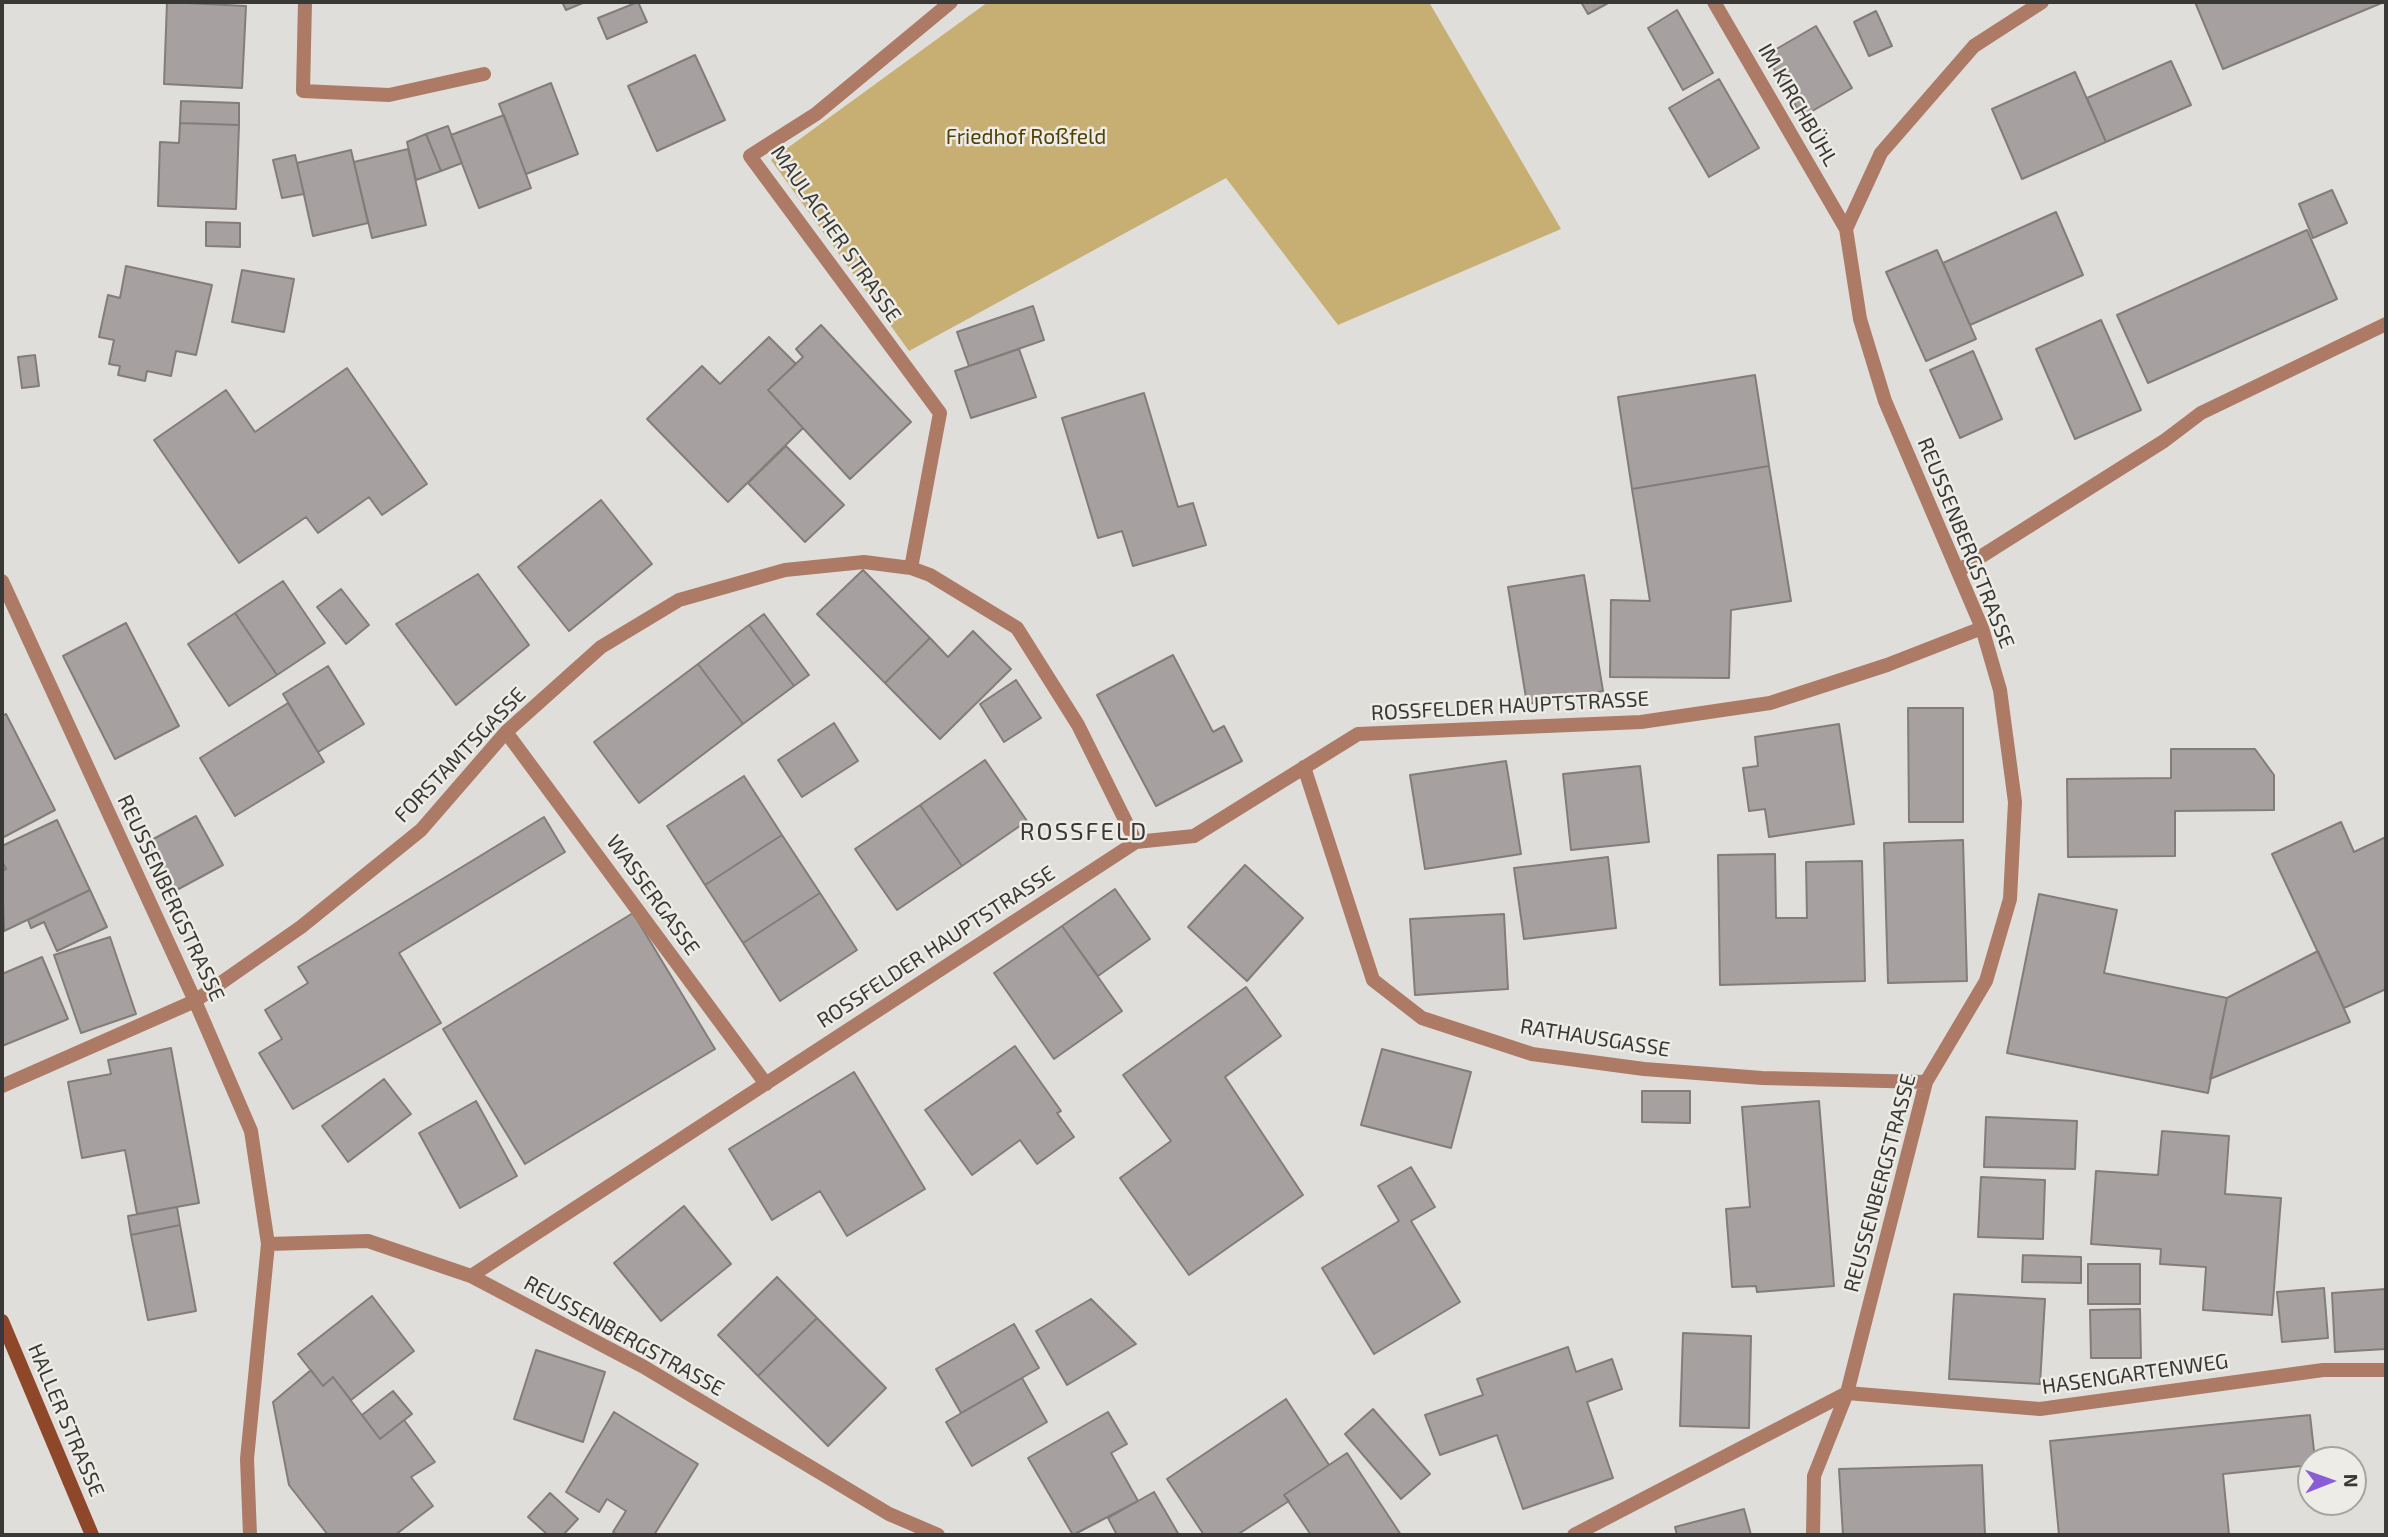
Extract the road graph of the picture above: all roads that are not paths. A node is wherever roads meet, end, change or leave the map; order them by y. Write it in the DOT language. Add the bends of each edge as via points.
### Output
graph roads {
  1 [pos="304,2"];
  2 [pos="951,2"];
  3 [pos="1714,2"];
  4 [pos="2042,2"];
  5 [pos="484,74"];
  6 [pos="1846,229"];
  7 [pos="2386,324"];
  8 [pos="911,568"];
  9 [pos="1958,571"];
  10 [pos="2,581"];
  11 [pos="1982,628"];
  12 [pos="506,732"];
  13 [pos="1304,766"];
  14 [pos="1136,842"];
  15 [pos="195,1001"];
  16 [pos="1926,1082"];
  17 [pos="766,1084"];
  18 [pos="2,1086"];
  19 [pos="268,1244"];
  20 [pos="471,1276"];
  21 [pos="2,1321"];
  22 [pos="2386,1370"];
  23 [pos="1847,1393"];
  24 [pos="92,1535"];
  25 [pos="250,1535"];
  26 [pos="939,1535"];
  27 [pos="1574,1535"];
  28 [pos="1813,1535"];
  1 -- 5 [label="street" via="303,91 389,95"];
  2 -- 8 [label="street, MAULACHER STRASSE" via="816,114 750,156 940,413"];
  3 -- 6 [label="street, IM KIRCHBÜHL"];
  4 -- 6 [label="street" via="1974,46 1881,153"];
  6 -- 9 [label="street, REUSSENBERGSTRASSE" via="1860,319 1885,401"];
  7 -- 9 [label="street" via="2201,412 2164,441"];
  8 -- 12 [label="street, FORSTAMTSGASSE" via="864,562 785,570 679,600 601,647"];
  8 -- 14 [label="street, FORSTAMTSGASSE" via="1017,628 1078,725"];
  9 -- 11 [label="street, REUSSENBERGSTRASSE"];
  10 -- 15 [label="street, REUSSENBERGSTRASSE"];
  11 -- 13 [label="street, ROSSFELDER HAUPTSTRASSE" via="1888,665 1770,703 1641,722 1358,734"];
  11 -- 16 [label="street, REUSSENBERGSTRASSE" via="2000,690 2015,802 2010,899 1986,981"];
  12 -- 15 [label="street, FORSTAMTSGASSE" via="421,830 301,927"];
  12 -- 17 [label="street, WASSERGASSE"];
  13 -- 14 [label="street, ROSSFELDER HAUPTSTRASSE" via="1194,836"];
  13 -- 16 [label="street, RATHAUSGASSE" via="1373,980 1422,1018 1532,1054 1632,1067 1762,1078"];
  14 -- 17 [label="street, ROSSFELDER HAUPTSTRASSE"];
  15 -- 18 [label="street, FORSTAMTSGASSE"];
  15 -- 19 [label="street, REUSSENBERGSTRASSE" via="251,1131"];
  16 -- 23 [label="street, REUSSENBERGSTRASSE"];
  17 -- 20 [label="street, ROSSFELDER HAUPTSTRASSE"];
  19 -- 20 [label="street, REUSSENBERGSTRASSE" via="368,1241"];
  19 -- 25 [label="street, REUSSENBERGSTRASSE" via="247,1459"];
  20 -- 26 [label="street, REUSSENBERGSTRASSE" via="643,1367 889,1514"];
  21 -- 24 [label="main road, HALLER STRASSE"];
  22 -- 23 [label="street, HASENGARTENWEG" via="2323,1370 2039,1409"];
  23 -- 27 [label="street"];
  23 -- 28 [label="street, REUSSENBERGSTRASSE" via="1814,1476"];
}
